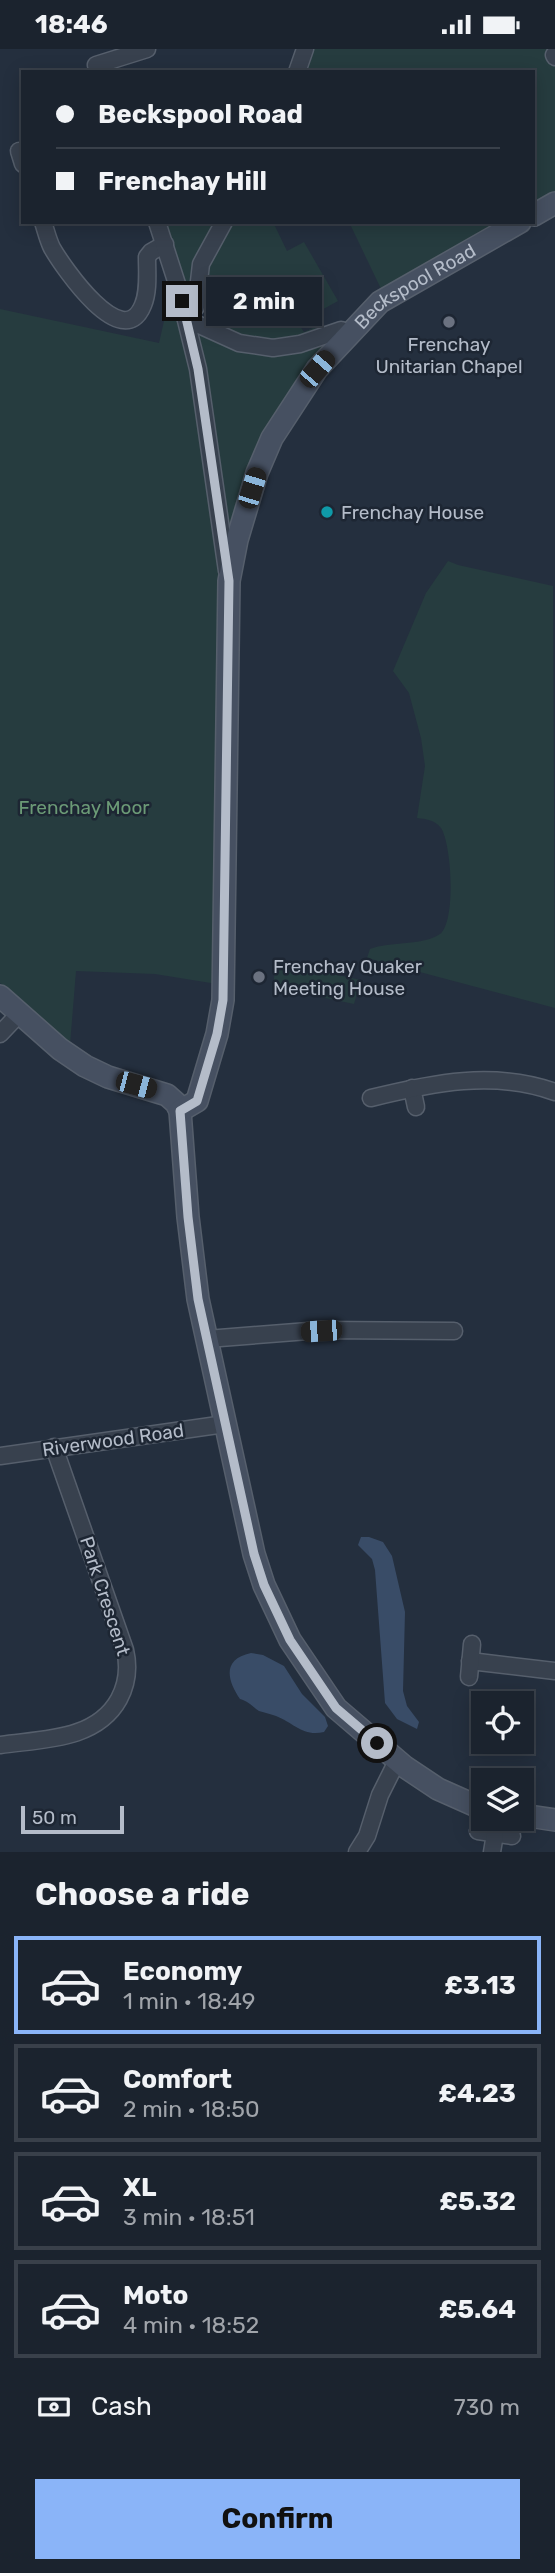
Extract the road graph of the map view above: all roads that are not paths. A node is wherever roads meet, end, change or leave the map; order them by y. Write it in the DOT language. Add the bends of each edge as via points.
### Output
graph roads {
  1 [pos="147,49"];
  2 [pos="305,49"];
  3 [pos="96,62"];
  4 [pos="298,70"];
  5 [pos="555,203"];
  6 [pos="535,214"];
  7 [pos="44,224"];
  8 [pos="158,224"];
  9 [pos="222,224"];
  10 [pos="516,224"];
  11 [pos="165,244"];
  12 [pos="186,319"];
  13 [pos="349,333"];
  14 [pos="229,581"];
  15 [pos="0,996"];
  16 [pos="19,1014"];
  17 [pos="0,1034"];
  18 [pos="412,1088"];
  19 [pos="555,1092"];
  20 [pos="371,1098"];
  21 [pos="416,1107"];
  22 [pos="180,1111"];
  23 [pos="454,1331"];
  24 [pos="207,1339"];
  25 [pos="225,1424"];
  26 [pos="54,1447"];
  27 [pos="0,1457"];
  28 [pos="470,1661"];
  29 [pos="555,1671"];
  30 [pos="0,1745"];
  31 [pos="397,1761"];
  32 [pos="471,1804"];
  33 [pos="534,1817"];
  34 [pos="555,1820"];
  35 [pos="478,1831"];
  36 [pos="495,1834"];
  37 [pos="512,1836"];
  38 [pos="358,1852"];
  39 [pos="492,1852"];
  1 -- 3 [label="street"];
  2 -- 4 [label="street"];
  5 -- 6 [label="street"];
  7 -- 11 [label="street" via="50,244 85,293 116,319 126,321 143,307 148,257"];
  8 -- 11 [label="street"];
  9 -- 12 [label="street" via="201,264 196,307"];
  10 -- 13 [label="street, Beckspool Road" via="380,302"];
  11 -- 12 [label="street"];
  12 -- 13 [label="street, Beckspool Road" via="239,343 273,348 300,345 341,330"];
  12 -- 14 [label="street" via="198,369"];
  13 -- 14 [label="street, Beckspool Road" via="317,369 272,437 257,473"];
  14 -- 22 [label="street, Beckspool Road" via="223,1000 197,1101"];
  15 -- 16 [label="street"];
  16 -- 17 [label="street"];
  16 -- 22 [label="street" via="85,1066 167,1095"];
  18 -- 19 [label="street" via="486,1079"];
  18 -- 20 [label="street"];
  18 -- 21 [label="street"];
  22 -- 24 [label="street" via="188,1217"];
  23 -- 24 [label="street" via="321,1331"];
  24 -- 25 [label="street"];
  25 -- 26 [label="street, Riverwood Road"];
  25 -- 31 [label="street" via="254,1554 290,1640 336,1708"];
  26 -- 27 [label="street, Riverwood Road"];
  26 -- 30 [label="street, Park Crescent" via="125,1650 127,1675 115,1705 96,1725 66,1735"];
  28 -- 29 [label="street"];
  31 -- 32 [label="street" via="438,1789"];
  31 -- 38 [label="street"];
  33 -- 34 [label="street"];
  35 -- 36 [label="street"];
  36 -- 37 [label="street"];
  36 -- 39 [label="street"];
}
